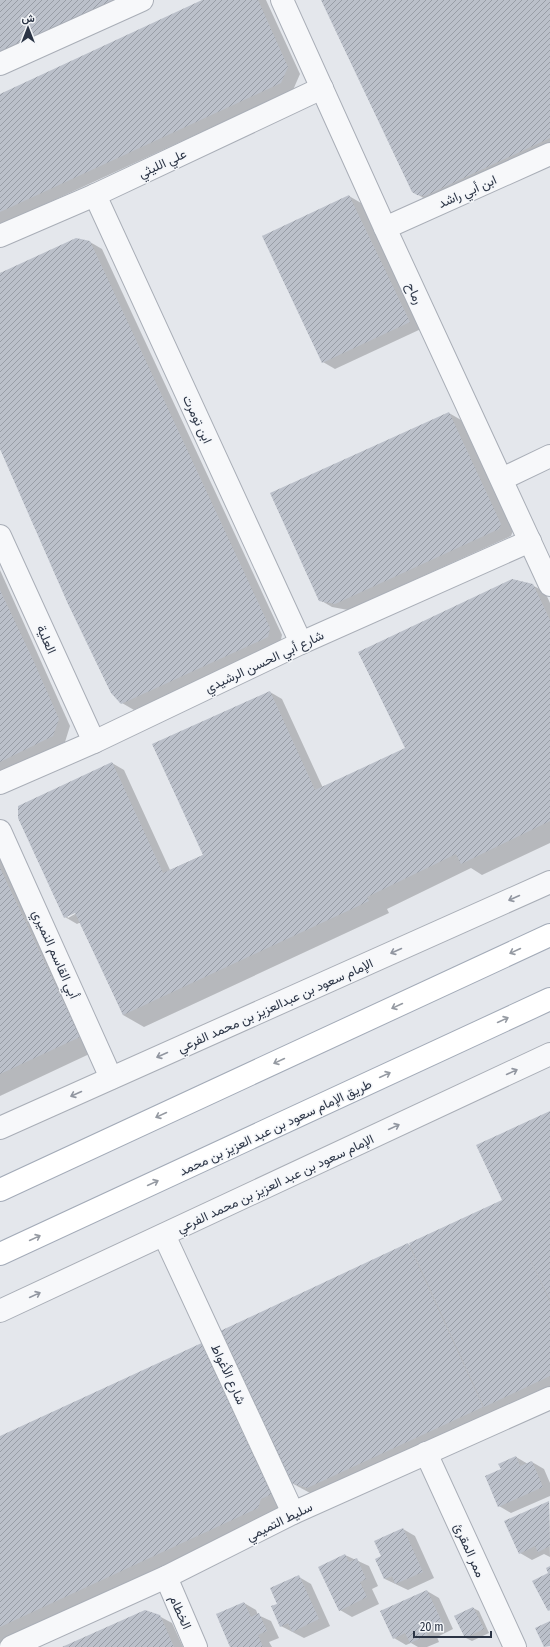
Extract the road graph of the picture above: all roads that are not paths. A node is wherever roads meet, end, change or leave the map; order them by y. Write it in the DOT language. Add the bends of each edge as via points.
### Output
graph roads {
  1 [pos="142,0"];
  2 [pos="282,0"];
  3 [pos="0,64"];
  4 [pos="322,88"];
  5 [pos="550,154"];
  6 [pos="95,195"];
  7 [pos="385,228"];
  8 [pos="0,236"];
  9 [pos="550,456"];
  10 [pos="502,479"];
  11 [pos="0,536"];
  12 [pos="530,541"];
  13 [pos="550,585"];
  14 [pos="300,643"];
  15 [pos="94,742"];
  16 [pos="0,783"];
  17 [pos="0,831"];
  18 [pos="550,882"];
  19 [pos="550,935"];
  20 [pos="550,999"];
  21 [pos="550,1054"];
  22 [pos="111,1078"];
  23 [pos="0,1128"];
  24 [pos="0,1190"];
  25 [pos="164,1235"];
  26 [pos="0,1254"];
  27 [pos="0,1311"];
  28 [pos="550,1398"];
  29 [pos="426,1453"];
  30 [pos="293,1513"];
  31 [pos="166,1577"];
  32 [pos="11,1647"];
  33 [pos="196,1647"];
  34 [pos="515,1647"];
  1 -- 3 [label="street"];
  2 -- 4 [label="street, رماح"];
  4 -- 6 [label="street, علي الليثي"];
  4 -- 7 [label="street, رماح"];
  5 -- 7 [label="street, ابن أبي راشد"];
  6 -- 8 [label="street, علي الليثي"];
  6 -- 14 [label="street, ابن تومرت"];
  7 -- 10 [label="street, رماح"];
  9 -- 10 [label="street"];
  10 -- 12 [label="street, رماح"];
  11 -- 15 [label="street, العلية"];
  12 -- 13 [label="street, رماح"];
  12 -- 14 [label="street, شارع أبي الحسن الرشيدي"];
  14 -- 15 [label="street, شارع أبي الحسن الرشيدي"];
  15 -- 16 [label="street, شارع أبي الحسن الرشيدي"];
  17 -- 22 [label="street, أبي القاسم النميري"];
  18 -- 22 [label="street, الإمام سعود بن عبدالعزيز بن محمد الفرعي, one-way"];
  19 -- 24 [label="main road, one-way"];
  26 -- 20 [label="main road, طريق الإمام سعود بن عبد العزيز بن محمد, one-way"];
  25 -- 21 [label="street, الإمام سعود بن عبد العزيز بن محمد الفرعي, one-way"];
  22 -- 23 [label="street, الإمام سعود بن عبدالعزيز بن محمد الفرعي, one-way"];
  27 -- 25 [label="street, الإمام سعود بن عبد العزيز بن محمد الفرعي, one-way"];
  25 -- 30 [label="street, شارع الأغواط"];
  28 -- 29 [label="street, سليط التميمي"];
  29 -- 30 [label="street, سليط التميمي"];
  29 -- 34 [label="street, ممر المقرئ"];
  30 -- 31 [label="street, سليط التميمي"];
  31 -- 32 [label="street, سليط التميمي"];
  31 -- 33 [label="street, الخطام"];
}
